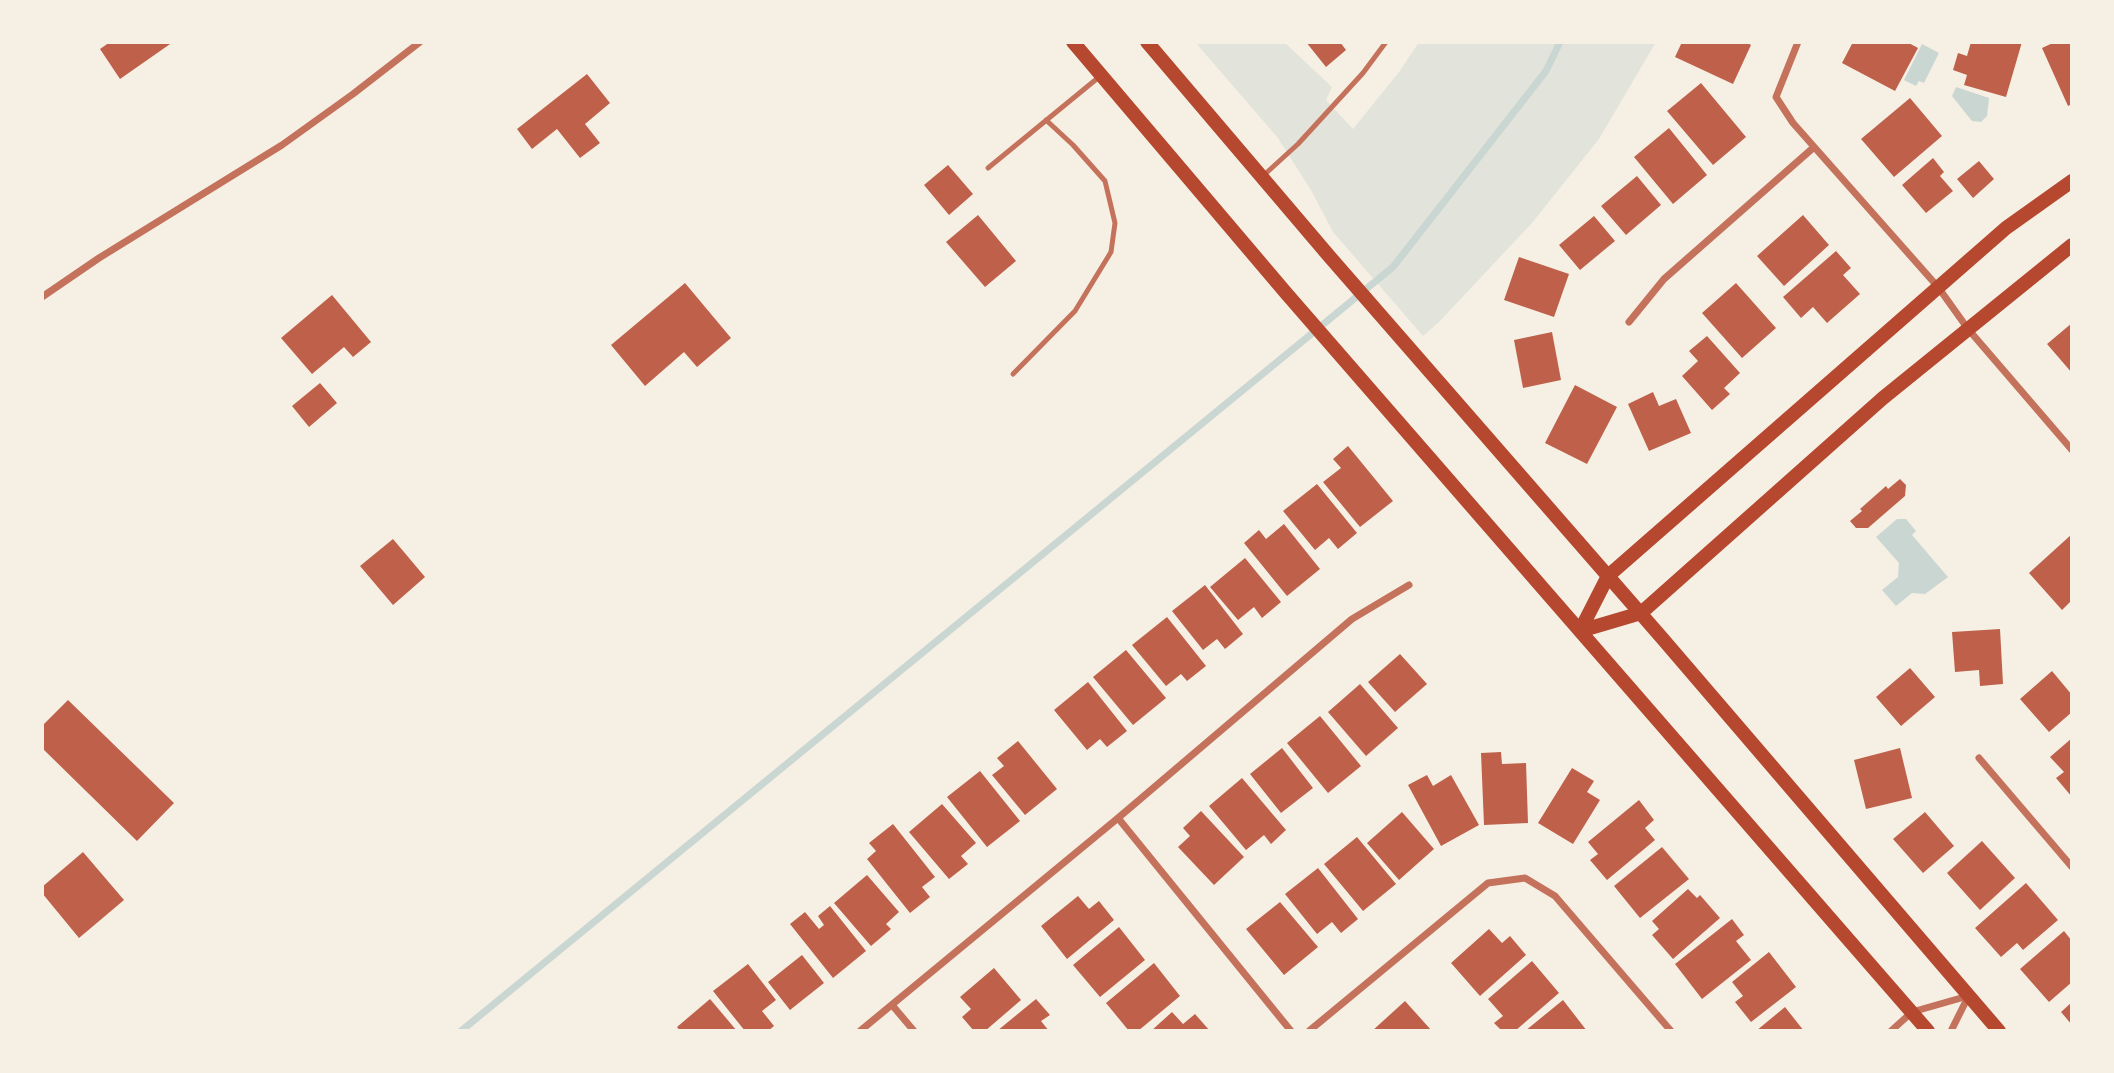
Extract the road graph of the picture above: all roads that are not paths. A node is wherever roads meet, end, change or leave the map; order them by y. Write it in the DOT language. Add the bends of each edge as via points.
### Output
graph roads {
  1 [pos="420,42"];
  2 [pos="1073,42"];
  3 [pos="1147,42"];
  4 [pos="1385,42"];
  5 [pos="1798,42"];
  6 [pos="1101,75"];
  7 [pos="1046,120"];
  8 [pos="1813,148"];
  9 [pos="988,168"];
  10 [pos="1262,177"];
  11 [pos="2072,181"];
  12 [pos="2072,245"];
  13 [pos="1938,287"];
  14 [pos="42,297"];
  15 [pos="1629,322"];
  16 [pos="1968,329"];
  17 [pos="1013,374"];
  18 [pos="2072,450"];
  19 [pos="1608,576"];
  20 [pos="1409,585"];
  21 [pos="1641,613"];
  22 [pos="1580,631"];
  23 [pos="1979,758"];
  24 [pos="1118,818"];
  25 [pos="2072,867"];
  26 [pos="1968,996"];
  27 [pos="891,1005"];
  28 [pos="1912,1012"];
  29 [pos="860,1031"];
  30 [pos="914,1031"];
  31 [pos="1291,1031"];
  32 [pos="1310,1031"];
  33 [pos="1671,1031"];
  34 [pos="1891,1031"];
  35 [pos="1928,1031"];
  36 [pos="1951,1031"];
  37 [pos="1999,1031"];
  1 -- 14 [label="street" via="282,145"];
  2 -- 6 [label="main road"];
  3 -- 10 [label="main road"];
  4 -- 10 [label="lane" via="1363,73"];
  5 -- 8 [label="street" via="1776,97"];
  6 -- 7 [label="lane"];
  6 -- 22 [label="main road"];
  7 -- 9 [label="lane"];
  7 -- 17 [label="lane" via="1105,181 1114,233 1111,253 1075,311"];
  8 -- 13 [label="street"];
  8 -- 15 [label="street" via="1664,279"];
  10 -- 19 [label="main road"];
  11 -- 13 [label="main road" via="2006,228"];
  12 -- 16 [label="main road"];
  13 -- 16 [label="street"];
  13 -- 19 [label="main road"];
  16 -- 18 [label="street"];
  16 -- 21 [label="main road" via="1883,398"];
  19 -- 21 [label="main road"];
  19 -- 22 [label="main road"];
  20 -- 24 [label="street" via="1352,619"];
  21 -- 22 [label="main road"];
  21 -- 26 [label="main road"];
  22 -- 28 [label="main road"];
  23 -- 25 [label="street"];
  24 -- 27 [label="street"];
  24 -- 31 [label="street"];
  26 -- 28 [label="street"];
  26 -- 36 [label="street"];
  26 -- 37 [label="main road"];
  27 -- 29 [label="street"];
  27 -- 30 [label="street"];
  28 -- 34 [label="street"];
  28 -- 35 [label="main road"];
  32 -- 33 [label="street" via="1488,883 1525,878 1555,896"];
}
